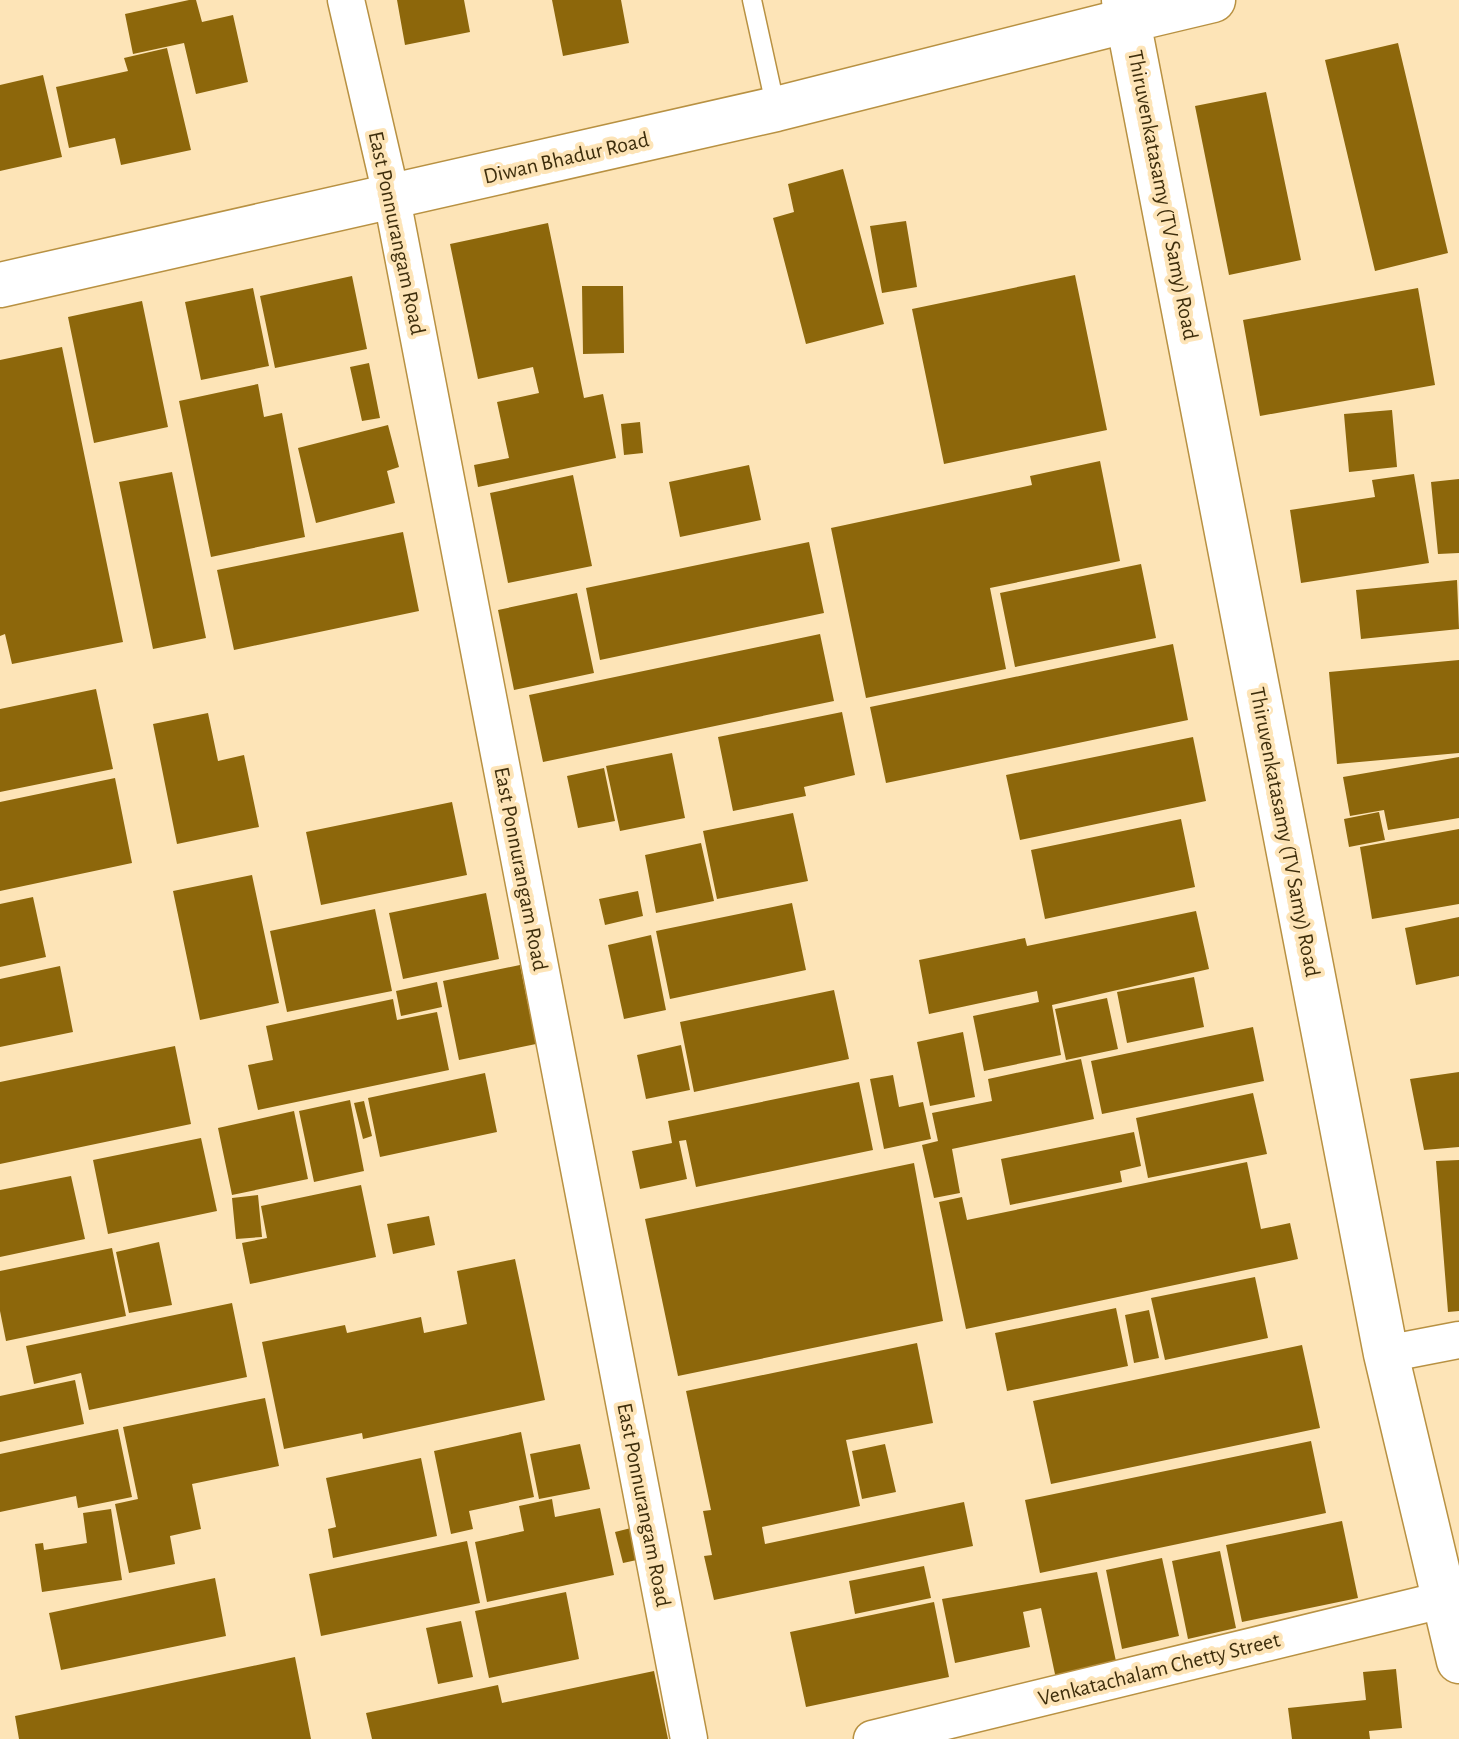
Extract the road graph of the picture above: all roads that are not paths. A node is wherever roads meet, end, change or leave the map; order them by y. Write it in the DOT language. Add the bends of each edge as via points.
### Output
graph roads {
  1 [pos="346,0"];
  2 [pos="752,0"];
  3 [pos="1213,0"];
  4 [pos="1127,10"];
  5 [pos="776,109"];
  6 [pos="392,199"];
  7 [pos="0,285"];
  8 [pos="1459,1340"];
  9 [pos="1386,1354"];
  10 [pos="1446,1599"];
  11 [pos="1459,1661"];
  12 [pos="689,1739"];
  13 [pos="872,1739"];
  1 -- 6 [label="street, East Ponnurangam Road"];
  2 -- 5 [label="lane"];
  3 -- 4 [label="main road, Diwan Bhadur Road"];
  4 -- 5 [label="main road, Diwan Bhadur Road"];
  4 -- 9 [label="main road, Thiruvenkatasamy (TV Samy) Road"];
  5 -- 6 [label="main road, Diwan Bhadur Road"];
  6 -- 7 [label="main road, Diwan Bhadur Road"];
  6 -- 12 [label="street, East Ponnurangam Road"];
  8 -- 9 [label="street"];
  9 -- 10 [label="main road, Thiruvenkatasamy (TV Samy) Road"];
  10 -- 11 [label="main road, Thiruvenkatasamy (TV Samy) Road"];
  10 -- 13 [label="street, Venkatachalam Chetty Street"];
}
